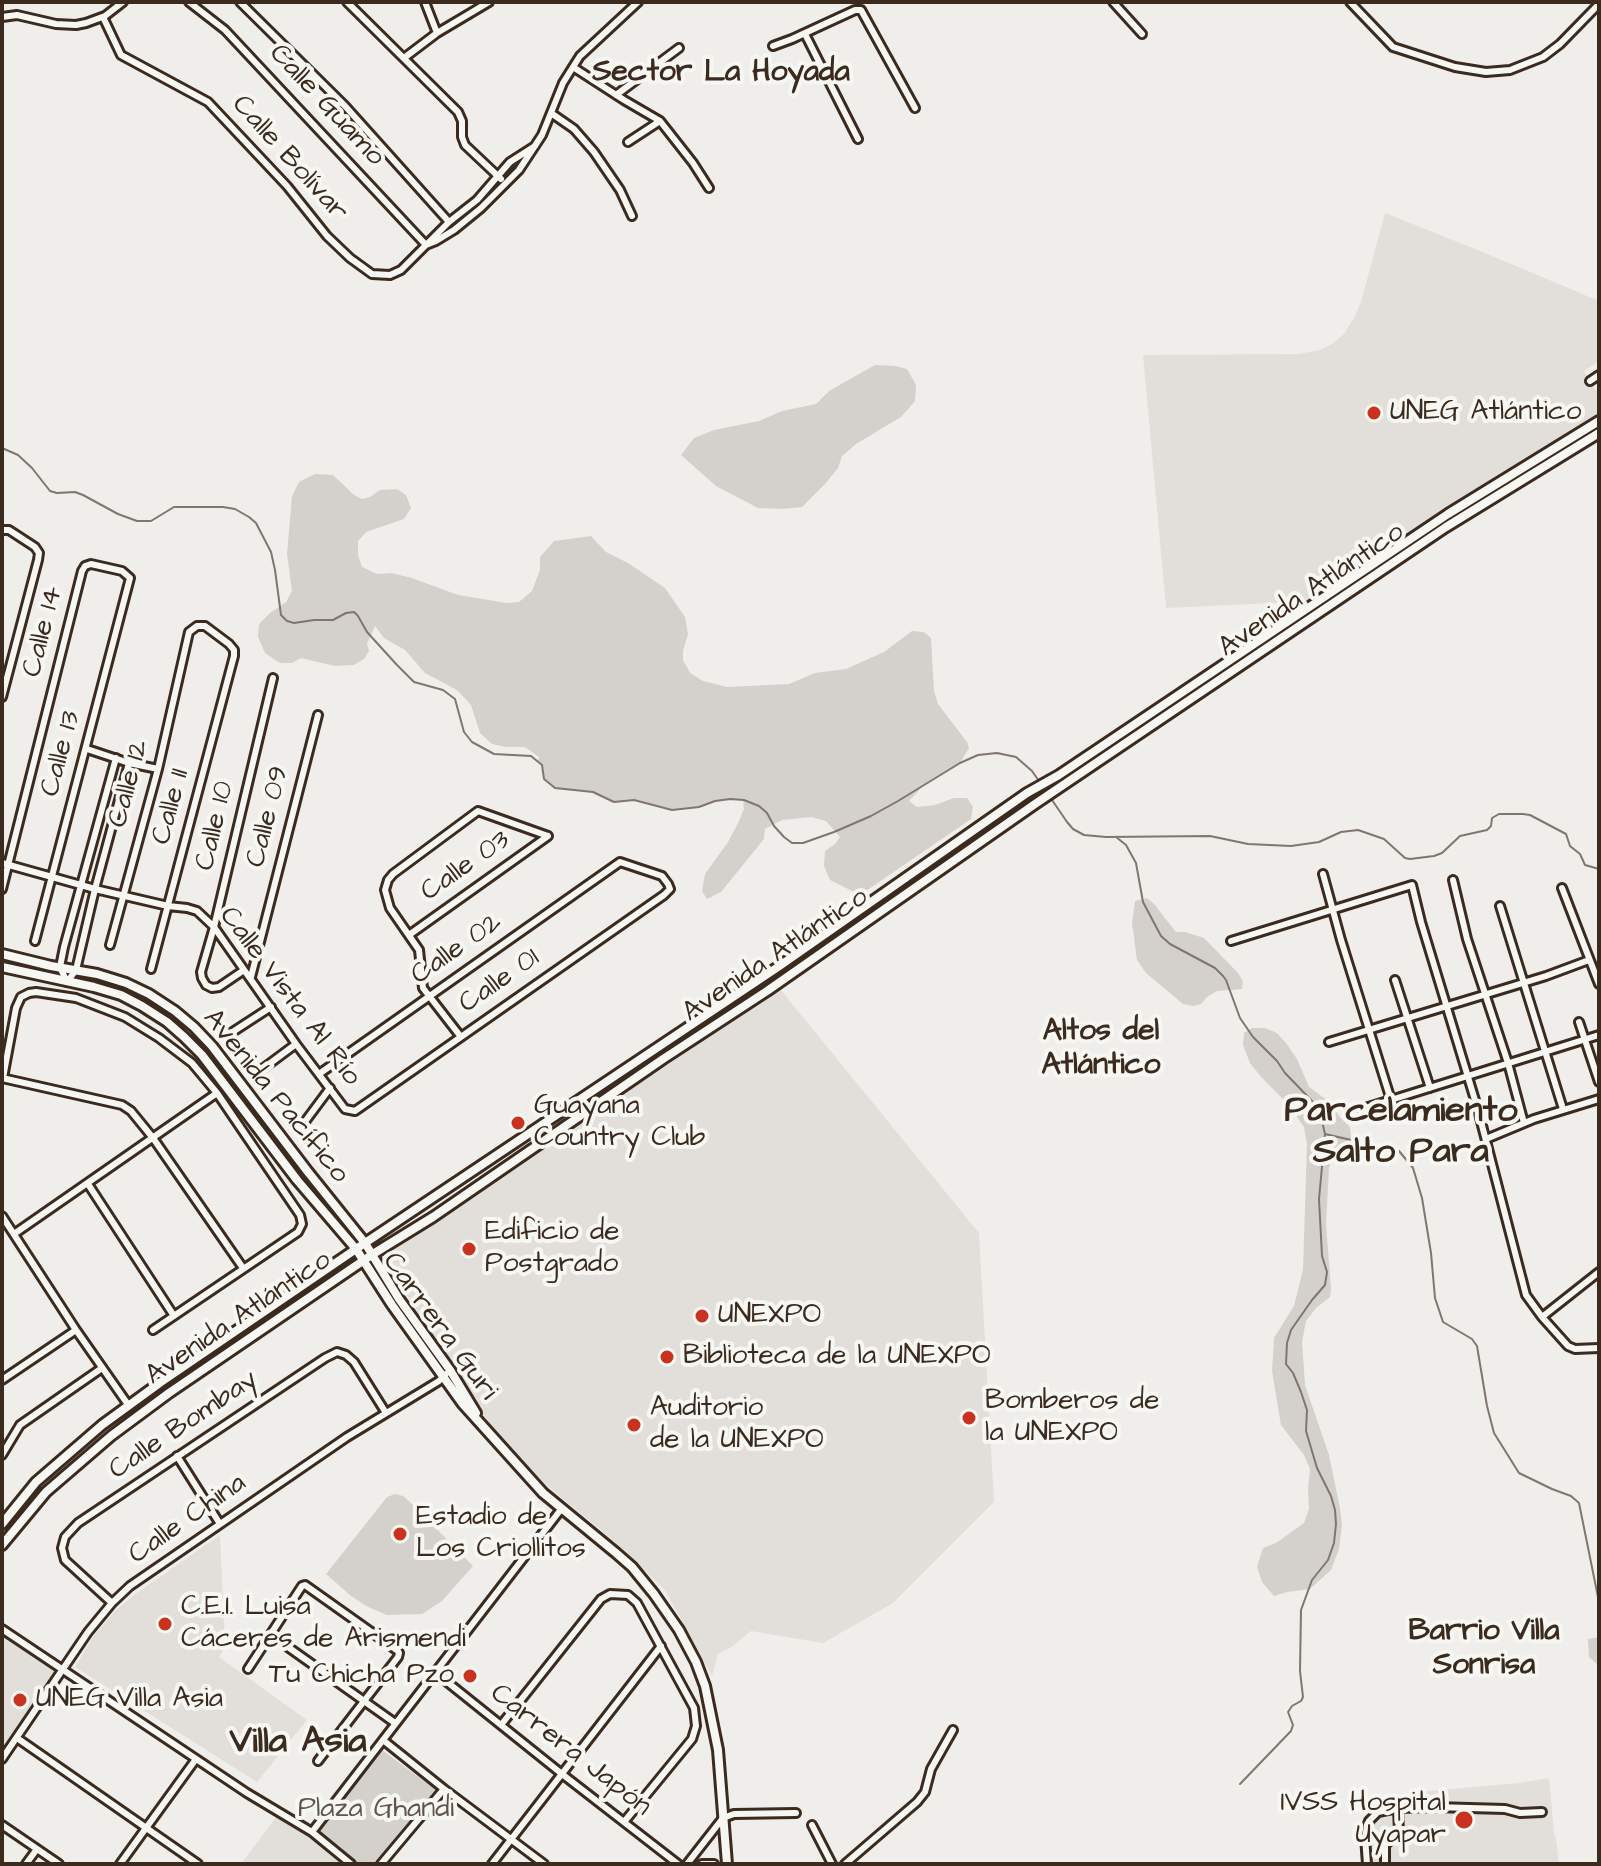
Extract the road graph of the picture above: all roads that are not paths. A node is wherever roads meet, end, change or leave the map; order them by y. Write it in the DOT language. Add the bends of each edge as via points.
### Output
graph roads {
  1 [pos="123,2"];
  2 [pos="189,2"];
  3 [pos="240,2"];
  4 [pos="347,2"];
  5 [pos="425,2"];
  6 [pos="638,2"];
  7 [pos="846,2"];
  8 [pos="1113,2"];
  9 [pos="1350,2"];
  10 [pos="487,3"];
  11 [pos="1599,4"];
  12 [pos="850,12"];
  13 [pos="2,17"];
  14 [pos="103,17"];
  15 [pos="437,33"];
  16 [pos="805,34"];
  17 [pos="1142,34"];
  18 [pos="773,46"];
  19 [pos="679,48"];
  20 [pos="404,58"];
  21 [pos="573,67"];
  22 [pos="616,95"];
  23 [pos="915,108"];
  24 [pos="551,113"];
  25 [pos="660,121"];
  26 [pos="858,139"];
  27 [pos="628,142"];
  28 [pos="536,145"];
  29 [pos="498,177"];
  30 [pos="506,184"];
  31 [pos="709,188"];
  32 [pos="461,213"];
  33 [pos="632,216"];
  34 [pos="467,219"];
  35 [pos="449,222"];
  36 [pos="426,245"];
  37 [pos="1599,375"];
  38 [pos="1590,381"];
  39 [pos="1599,421"];
  40 [pos="1599,433"];
  41 [pos="2,530"];
  42 [pos="130,578"];
  43 [pos="189,632"];
  44 [pos="273,678"];
  45 [pos="2,697"];
  46 [pos="318,715"];
  47 [pos="87,749"];
  48 [pos="116,758"];
  49 [pos="129,763"];
  50 [pos="158,769"];
  51 [pos="5,864"];
  52 [pos="1323,874"];
  53 [pos="52,877"];
  54 [pos="1453,880"];
  55 [pos="81,885"];
  56 [pos="1562,888"];
  57 [pos="2,889"];
  58 [pos="95,889"];
  59 [pos="670,889"];
  60 [pos="123,895"];
  61 [pos="168,906"];
  62 [pos="1500,906"];
  63 [pos="1333,911"];
  64 [pos="214,927"];
  65 [pos="409,935"];
  66 [pos="35,941"];
  67 [pos="1231,941"];
  68 [pos="110,945"];
  69 [pos="2,954"];
  70 [pos="1589,960"];
  71 [pos="2,967"];
  72 [pos="60,967"];
  73 [pos="151,969"];
  74 [pos="76,970"];
  75 [pos="244,970"];
  76 [pos="251,977"];
  77 [pos="1395,980"];
  78 [pos="67,982"];
  79 [pos="1524,982"];
  80 [pos="1599,984"];
  81 [pos="1485,994"];
  82 [pos="430,996"];
  83 [pos="1446,1006"];
  84 [pos="271,1007"];
  85 [pos="1407,1018"];
  86 [pos="1579,1022"];
  87 [pos="1370,1030"];
  88 [pos="231,1033"];
  89 [pos="1599,1035"];
  90 [pos="461,1037"];
  91 [pos="1584,1040"];
  92 [pos="1329,1042"];
  93 [pos="296,1044"];
  94 [pos="1546,1052"];
  95 [pos="1508,1063"];
  96 [pos="261,1070"];
  97 [pos="319,1074"];
  98 [pos="1468,1076"];
  99 [pos="3,1078"];
  100 [pos="1599,1082"];
  101 [pos="330,1088"];
  102 [pos="1430,1088"];
  103 [pos="217,1093"];
  104 [pos="1599,1099"];
  105 [pos="1391,1100"];
  106 [pos="1362,1109"];
  107 [pos="1563,1109"];
  108 [pos="355,1111"];
  109 [pos="304,1123"];
  110 [pos="1524,1123"];
  111 [pos="153,1138"];
  112 [pos="1486,1139"];
  113 [pos="286,1144"];
  114 [pos="278,1155"];
  115 [pos="88,1184"];
  116 [pos="2,1216"];
  117 [pos="14,1234"];
  118 [pos="365,1243"];
  119 [pos="356,1249"];
  120 [pos="373,1254"];
  121 [pos="364,1260"];
  122 [pos="243,1268"];
  123 [pos="1599,1272"];
  124 [pos="174,1316"];
  125 [pos="1542,1317"];
  126 [pos="76,1330"];
  127 [pos="153,1330"];
  128 [pos="1599,1348"];
  129 [pos="102,1368"];
  130 [pos="447,1373"];
  131 [pos="2,1380"];
  132 [pos="129,1406"];
  133 [pos="386,1413"];
  134 [pos="2,1455"];
  135 [pos="177,1456"];
  136 [pos="562,1508"];
  137 [pos="2,1524"];
  138 [pos="220,1524"];
  139 [pos="2,1545"];
  140 [pos="112,1603"];
  141 [pos="2,1629"];
  142 [pos="271,1635"];
  143 [pos="661,1646"];
  144 [pos="248,1669"];
  145 [pos="62,1671"];
  146 [pos="436,1673"];
  147 [pos="364,1701"];
  148 [pos="395,1723"];
  149 [pos="501,1725"];
  150 [pos="953,1730"];
  151 [pos="17,1738"];
  152 [pos="383,1740"];
  153 [pos="2,1759"];
  154 [pos="196,1759"];
  155 [pos="318,1761"];
  156 [pos="562,1774"];
  157 [pos="444,1789"];
  158 [pos="1398,1808"];
  159 [pos="1542,1812"];
  160 [pos="796,1813"];
  161 [pos="723,1818"];
  162 [pos="624,1822"];
  163 [pos="2,1825"];
  164 [pos="812,1825"];
  165 [pos="146,1828"];
  166 [pos="312,1832"];
  167 [pos="512,1839"];
  168 [pos="37,1849"];
  169 [pos="495,1861"];
  170 [pos="26,1864"];
  171 [pos="59,1864"];
  172 [pos="120,1864"];
  173 [pos="198,1864"];
  174 [pos="351,1864"];
  175 [pos="381,1864"];
  176 [pos="544,1864"];
  177 [pos="678,1864"];
  178 [pos="687,1864"];
  179 [pos="702,1864"];
  180 [pos="714,1864"];
  181 [pos="727,1864"];
  182 [pos="832,1864"];
  183 [pos="845,1864"];
  184 [pos="1367,1864"];
  185 [pos="1385,1864"];
  1 -- 14 [label="street"];
  2 -- 36 [label="street, Calle Guamo" via="225,30"];
  3 -- 35 [label="street" via="345,106"];
  4 -- 20 [label="street"];
  5 -- 15 [label="street"];
  6 -- 21 [label="street"];
  7 -- 12 [label="street"];
  8 -- 17 [label="street"];
  9 -- 11 [label="street" via="1393,47 1486,72 1510,70 1543,57"];
  10 -- 15 [label="street"];
  12 -- 16 [label="street"];
  12 -- 23 [label="street" via="861,10"];
  13 -- 14 [label="street" via="65,25"];
  14 -- 36 [label="street, Calle Bolívar" via="121,55 208,102 327,236 372,274 396,273"];
  15 -- 20 [label="street"];
  16 -- 18 [label="street"];
  16 -- 26 [label="street"];
  19 -- 22 [label="street"];
  20 -- 29 [label="street" via="458,112 465,145"];
  21 -- 22 [label="street"];
  21 -- 24 [label="street"];
  22 -- 25 [label="street"];
  24 -- 28 [label="street"];
  24 -- 33 [label="street" via="594,152"];
  25 -- 27 [label="street"];
  25 -- 31 [label="street"];
  28 -- 29 [label="street"];
  28 -- 30 [label="street"];
  29 -- 30 [label="street"];
  29 -- 32 [label="street"];
  30 -- 34 [label="street"];
  32 -- 34 [label="street"];
  32 -- 35 [label="street"];
  34 -- 36 [label="street"];
  35 -- 36 [label="street"];
  37 -- 38 [label="street"];
  39 -- 118 [label="main road, Avenida Atlántico" via="1423,530 1027,793"];
  40 -- 120 [label="main road, Avenida Atlántico" via="1446,527"];
  41 -- 45 [label="street" via="39,553"];
  42 -- 47 [label="street, Calle 13"];
  42 -- 51 [label="street, Calle 14" via="91,564 82,571"];
  43 -- 50 [label="street, Calle 12"];
  43 -- 61 [label="street, Calle 11" via="205,626 229,644 234,656"];
  44 -- 64 [label="street, Calle 10"];
  46 -- 76 [label="street, Calle 09"];
  47 -- 48 [label="street"];
  47 -- 53 [label="street, Calle 13"];
  48 -- 49 [label="street"];
  48 -- 55 [label="street"];
  49 -- 50 [label="street"];
  49 -- 58 [label="street"];
  50 -- 60 [label="street, Calle 12"];
  51 -- 53 [label="street, Calle Vista Al Río"];
  51 -- 57 [label="street, Calle 14"];
  52 -- 63 [label="street"];
  53 -- 55 [label="street, Calle Vista Al Río"];
  53 -- 66 [label="street, Calle 13"];
  54 -- 81 [label="street"];
  55 -- 58 [label="street, Calle Vista Al Río"];
  55 -- 72 [label="street"];
  56 -- 70 [label="street"];
  58 -- 60 [label="street, Calle Vista Al Río"];
  58 -- 74 [label="street"];
  59 -- 82 [label="street, Calle 02" via="662,876 620,862"];
  59 -- 90 [label="street, Calle 01"];
  60 -- 61 [label="street, Calle Vista Al Río"];
  60 -- 68 [label="street, Calle 12"];
  61 -- 64 [label="street, Calle Vista Al Río" via="197,911"];
  61 -- 73 [label="street, Calle 11"];
  62 -- 79 [label="street"];
  63 -- 67 [label="street"];
  63 -- 83 [label="street" via="1412,885"];
  63 -- 87 [label="street"];
  64 -- 75 [label="street, Calle Vista Al Río"];
  64 -- 75 [label="street, Calle 10" via="201,972 206,985 219,987"];
  65 -- 65 [label="street, Calle 03" via="548,836 478,811 388,880 390,908"];
  65 -- 82 [label="street" via="419,950 423,988"];
  69 -- 72 [label="main road, Avenida Pacífico"];
  70 -- 79 [label="street"];
  70 -- 80 [label="street"];
  71 -- 78 [label="main road, Avenida Pacífico"];
  72 -- 74 [label="main road, Avenida Pacífico"];
  72 -- 78 [label="street"];
  74 -- 78 [label="street"];
  74 -- 113 [label="main road, Avenida Pacífico" via="126,983 175,1011 212,1046"];
  75 -- 76 [label="street, Calle Vista Al Río"];
  76 -- 84 [label="street, Calle Vista Al Río"];
  77 -- 85 [label="street"];
  78 -- 114 [label="main road, Avenida Pacífico" via="121,995 167,1022 202,1055"];
  79 -- 81 [label="street"];
  79 -- 94 [label="street"];
  81 -- 83 [label="street"];
  81 -- 95 [label="street"];
  82 -- 90 [label="street"];
  82 -- 97 [label="street, Calle 02"];
  83 -- 85 [label="street"];
  83 -- 98 [label="street"];
  84 -- 88 [label="street"];
  84 -- 93 [label="street, Calle Vista Al Río"];
  85 -- 87 [label="street"];
  85 -- 102 [label="street"];
  86 -- 91 [label="street"];
  87 -- 92 [label="street"];
  87 -- 105 [label="street"];
  89 -- 91 [label="street"];
  90 -- 108 [label="street, Calle 01"];
  91 -- 94 [label="street"];
  91 -- 100 [label="street"];
  93 -- 96 [label="street"];
  93 -- 97 [label="street, Calle Vista Al Río"];
  94 -- 95 [label="street"];
  94 -- 107 [label="street"];
  95 -- 98 [label="street"];
  95 -- 110 [label="street"];
  97 -- 101 [label="street, Calle Vista Al Río"];
  98 -- 102 [label="street"];
  98 -- 112 [label="street"];
  99 -- 103 [label="street" via="16,1008 21,997 36,992 76,998 125,1017 192,1063"];
  99 -- 111 [label="street" via="122,1105"];
  101 -- 108 [label="street, Calle Vista Al Río" via="345,1109"];
  101 -- 109 [label="street"];
  102 -- 105 [label="street"];
  103 -- 111 [label="street"];
  103 -- 122 [label="street" via="302,1224 298,1232"];
  104 -- 107 [label="street"];
  105 -- 106 [label="street"];
  107 -- 110 [label="street"];
  110 -- 112 [label="street"];
  111 -- 115 [label="street"];
  111 -- 122 [label="street"];
  112 -- 125 [label="street" via="1526,1295"];
  113 -- 114 [label="main road"];
  113 -- 118 [label="main road, Avenida Pacífico"];
  114 -- 119 [label="main road, Avenida Pacífico"];
  115 -- 117 [label="street"];
  115 -- 124 [label="street"];
  116 -- 117 [label="street"];
  117 -- 126 [label="street"];
  118 -- 119 [label="main road, Avenida Atlántico"];
  118 -- 120 [label="main road, Carrera Guri"];
  119 -- 121 [label="main road, Carrera Guri"];
  119 -- 132 [label="main road, Avenida Atlántico"];
  120 -- 121 [label="main road, Avenida Atlántico"];
  120 -- 130 [label="main road, Carrera Guri"];
  121 -- 130 [label="main road, Carrera Guri" via="392,1305"];
  121 -- 139 [label="main road, Avenida Atlántico" via="111,1436 46,1492"];
  122 -- 124 [label="street"];
  123 -- 125 [label="street"];
  124 -- 127 [label="street"];
  125 -- 128 [label="street" via="1575,1349"];
  126 -- 129 [label="street"];
  126 -- 131 [label="street"];
  129 -- 132 [label="street"];
  129 -- 134 [label="street" via="20,1425"];
  130 -- 133 [label="street, Calle China"];
  130 -- 136 [label="main road, Carrera Guri" via="462,1403"];
  132 -- 137 [label="main road, Avenida Atlántico" via="36,1482"];
  133 -- 135 [label="street, Calle Bombay" via="354,1362 337,1352"];
  133 -- 138 [label="street, Calle China"];
  135 -- 138 [label="street"];
  135 -- 140 [label="street, Calle Bombay" via="65,1537 65,1560"];
  136 -- 146 [label="street"];
  136 -- 161 [label="main road, Carrera Guri" via="632,1567 690,1651 712,1713"];
  138 -- 140 [label="street, Calle China"];
  140 -- 145 [label="street, Calle China"];
  141 -- 145 [label="street"];
  142 -- 144 [label="street"];
  142 -- 147 [label="street"];
  142 -- 147 [label="street" via="302,1586 308,1585 399,1653"];
  143 -- 149 [label="street" via="637,1603 628,1595 610,1594"];
  143 -- 156 [label="street"];
  143 -- 162 [label="street" via="694,1708 696,1726 692,1739"];
  145 -- 151 [label="street, Calle China"];
  145 -- 154 [label="street"];
  146 -- 148 [label="street"];
  146 -- 149 [label="street, Carrera Japón"];
  147 -- 148 [label="street"];
  147 -- 155 [label="street"];
  148 -- 152 [label="street"];
  149 -- 156 [label="street, Carrera Japón"];
  150 -- 183 [label="street" via="917,1802"];
  151 -- 153 [label="street, Calle China"];
  151 -- 165 [label="street"];
  152 -- 157 [label="street"];
  152 -- 166 [label="street"];
  154 -- 165 [label="street"];
  154 -- 166 [label="street"];
  156 -- 162 [label="street, Carrera Japón"];
  156 -- 167 [label="street"];
  157 -- 167 [label="street"];
  157 -- 175 [label="street"];
  158 -- 159 [label="street"];
  158 -- 184 [label="street" via="1378,1812 1369,1821"];
  158 -- 185 [label="street" via="1399,1833 1385,1845"];
  160 -- 161 [label="street"];
  161 -- 178 [label="street"];
  161 -- 181 [label="main road, Carrera Guri"];
  162 -- 177 [label="street, Carrera Japón"];
  163 -- 168 [label="street"];
  164 -- 182 [label="street"];
  165 -- 172 [label="street"];
  165 -- 173 [label="street"];
  166 -- 174 [label="street"];
  167 -- 169 [label="street"];
  167 -- 176 [label="street"];
  168 -- 170 [label="street"];
  168 -- 171 [label="street"];
  179 -- 180 [label="street"];
}
